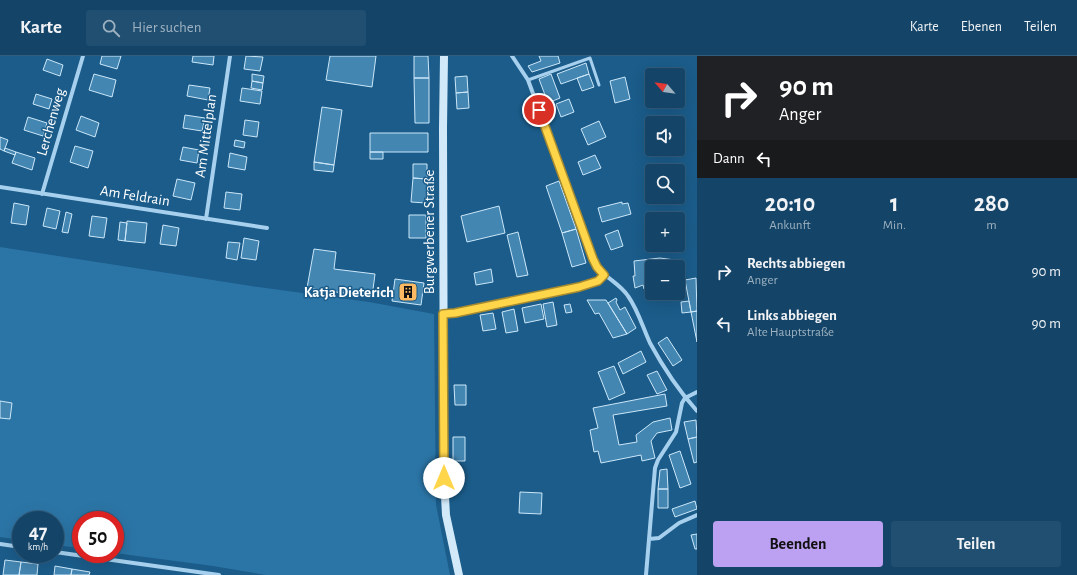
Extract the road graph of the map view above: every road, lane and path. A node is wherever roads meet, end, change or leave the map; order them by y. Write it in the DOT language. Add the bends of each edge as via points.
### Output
graph roads {
  1 [pos="83,56"];
  2 [pos="230,56"];
  3 [pos="444,56"];
  4 [pos="512,56"];
  5 [pos="528,80"];
  6 [pos="599,85"];
  7 [pos="0,187"];
  8 [pos="42,194"];
  9 [pos="206,219"];
  10 [pos="267,228"];
  11 [pos="604,275"];
  12 [pos="443,314"];
  13 [pos="697,392"];
  14 [pos="686,398"];
  15 [pos="697,411"];
  16 [pos="697,515"];
  17 [pos="649,539"];
  18 [pos="0,544"];
  19 [pos="12,546"];
  20 [pos="64,553"];
  21 [pos="218,575"];
  22 [pos="459,575"];
  23 [pos="646,575"];
  1 -- 8 [label="street, Lerchenweg"];
  2 -- 9 [label="street, Am Mittelplan"];
  3 -- 12 [label="main road, Burgwerbener Straße"];
  4 -- 5 [label="street"];
  5 -- 6 [label="lane" via="590,58"];
  5 -- 11 [label="street" via="593,259"];
  7 -- 8 [label="street, Am Feldrain"];
  8 -- 9 [label="street, Am Feldrain"];
  9 -- 10 [label="street, Am Feldrain"];
  11 -- 12 [label="street" via="598,281 576,288"];
  11 -- 14 [label="street" via="622,288 629,297 651,344"];
  12 -- 22 [label="main road, Burgwerbener Straße" via="444,499"];
  13 -- 14 [label="street"];
  14 -- 15 [label="street"];
  14 -- 17 [label="street" via="682,403 676,432 655,468"];
  16 -- 17 [label="street" via="679,523 658,538"];
  17 -- 23 [label="street"];
  18 -- 19 [label="street"];
  20 -- 21 [label="street"];
}
